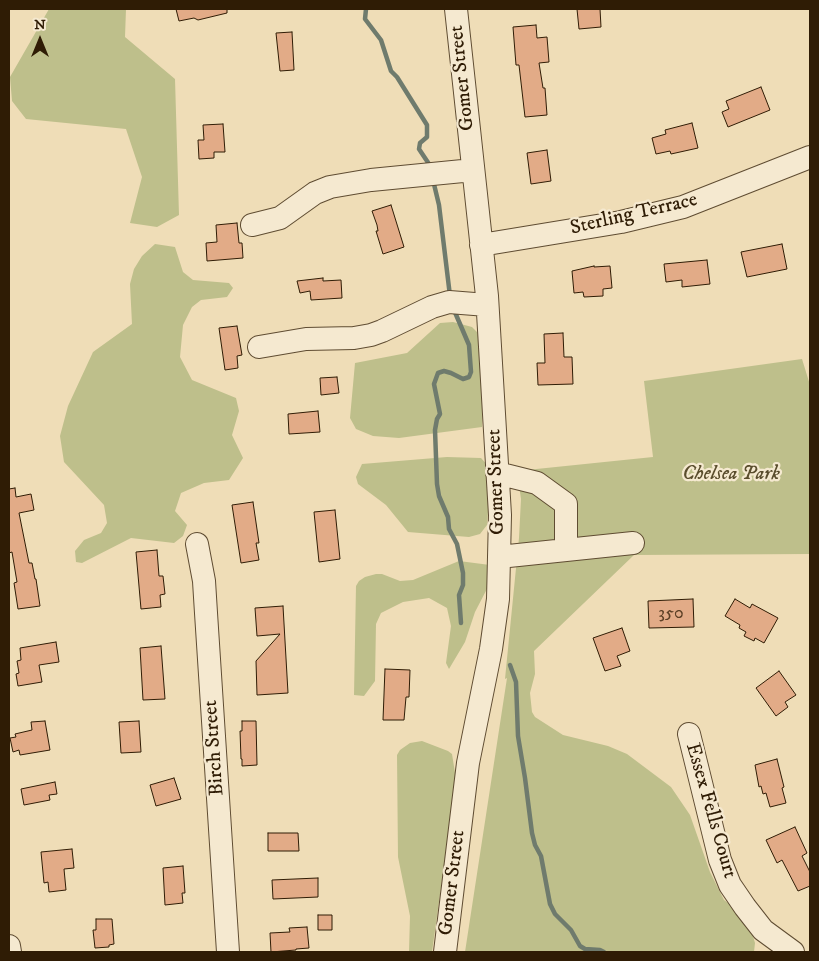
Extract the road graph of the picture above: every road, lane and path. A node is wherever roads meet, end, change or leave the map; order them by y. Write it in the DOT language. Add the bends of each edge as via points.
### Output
graph roads {
  1 [pos="456,9"];
  2 [pos="810,157"];
  3 [pos="473,170"];
  4 [pos="252,225"];
  5 [pos="481,245"];
  6 [pos="487,305"];
  7 [pos="259,347"];
  8 [pos="497,473"];
  9 [pos="197,544"];
  10 [pos="633,544"];
  11 [pos="566,550"];
  12 [pos="499,557"];
  13 [pos="689,734"];
  14 [pos="9,946"];
  15 [pos="10,952"];
  16 [pos="228,952"];
  17 [pos="445,952"];
  18 [pos="793,952"];
  1 -- 3 [label="street, Gomer Street"];
  2 -- 5 [label="street, Sterling Terrace" via="683,207 621,222"];
  3 -- 4 [label="street" via="330,187 280,218"];
  3 -- 5 [label="street, Gomer Street"];
  5 -- 6 [label="street, Gomer Street"];
  6 -- 7 [label="street" via="449,302 371,335 306,339"];
  6 -- 8 [label="street, Gomer Street"];
  8 -- 11 [label="street" via="537,483 566,504"];
  8 -- 12 [label="street, Gomer Street"];
  9 -- 16 [label="street, Birch Street" via="204,580"];
  10 -- 11 [label="street"];
  11 -- 12 [label="street"];
  12 -- 17 [label="street, Gomer Street" via="498,600 468,763"];
  13 -- 18 [label="street, Essex Fells Court" via="720,860 730,885 763,930"];
  14 -- 15 [label="street"];
}
